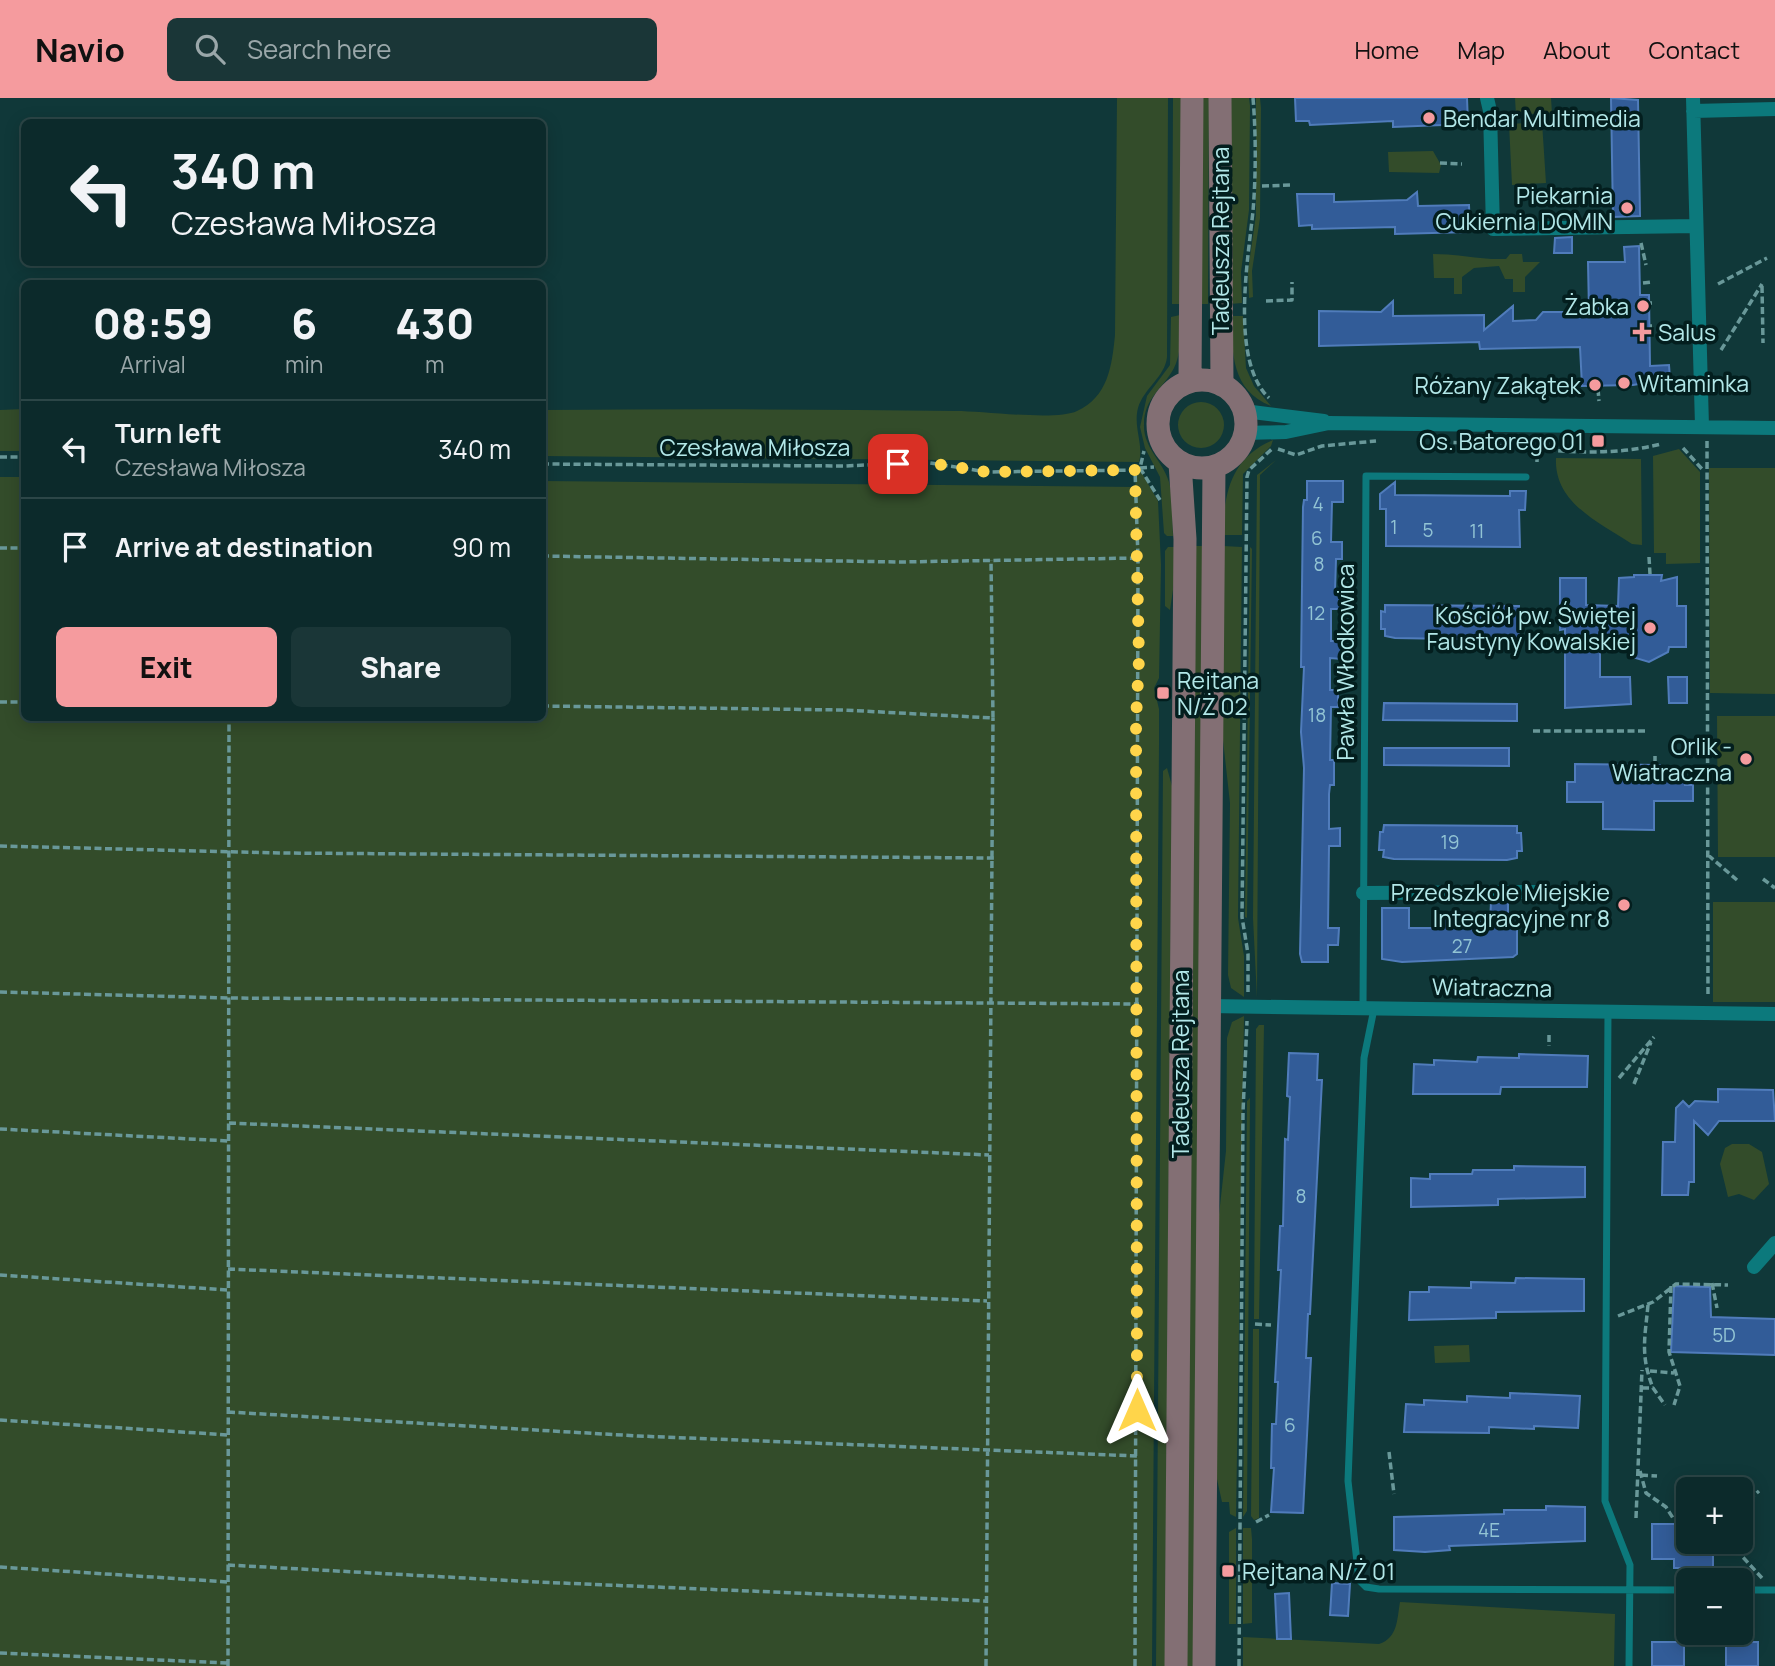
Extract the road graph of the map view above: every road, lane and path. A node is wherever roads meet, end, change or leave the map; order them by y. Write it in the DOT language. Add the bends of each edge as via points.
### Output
graph roads {
  1 [pos="1192,98"];
  2 [pos="1220,98"];
  3 [pos="1252,98"];
  4 [pos="1487,98"];
  5 [pos="1693,104"];
  6 [pos="1775,109"];
  7 [pos="1440,163"];
  8 [pos="1462,164"];
  9 [pos="1291,185"];
  10 [pos="1262,186"];
  11 [pos="1696,226"];
  12 [pos="1637,227"];
  13 [pos="1767,258"];
  14 [pos="1646,265"];
  15 [pos="1292,282"];
  16 [pos="1653,282"];
  17 [pos="1643,283"];
  18 [pos="1718,284"];
  19 [pos="1266,301"];
  20 [pos="1763,343"];
  21 [pos="1721,350"];
  22 [pos="1190,381"];
  23 [pos="1222,385"];
  24 [pos="1598,388"];
  25 [pos="1599,401"];
  26 [pos="1274,404"];
  27 [pos="1244,422"];
  28 [pos="1329,423"];
  29 [pos="1775,428"];
  30 [pos="1704,433"];
  31 [pos="1694,440"];
  32 [pos="1719,440"];
  33 [pos="1381,441"];
  34 [pos="1433,442"];
  35 [pos="1668,442"];
  36 [pos="1683,448"];
  37 [pos="1144,451"];
  38 [pos="1537,455"];
  39 [pos="0,457"];
  40 [pos="21,457"];
  41 [pos="1537,462"];
  42 [pos="1180,463"];
  43 [pos="546,464"];
  44 [pos="1154,467"];
  45 [pos="1214,467"];
  46 [pos="1138,469"];
  47 [pos="1702,470"];
  48 [pos="1526,477"];
  49 [pos="1160,500"];
  50 [pos="0,548"];
  51 [pos="21,548"];
  52 [pos="546,556"];
  53 [pos="1649,557"];
  54 [pos="1138,558"];
  55 [pos="991,560"];
  56 [pos="1650,575"];
  57 [pos="0,702"];
  58 [pos="21,702"];
  59 [pos="546,706"];
  60 [pos="993,718"];
  61 [pos="229,721"];
  62 [pos="1533,731"];
  63 [pos="1647,731"];
  64 [pos="0,846"];
  65 [pos="229,853"];
  66 [pos="1708,855"];
  67 [pos="994,858"];
  68 [pos="1763,879"];
  69 [pos="1737,880"];
  70 [pos="1775,888"];
  71 [pos="1545,892"];
  72 [pos="1363,893"];
  73 [pos="0,992"];
  74 [pos="229,998"];
  75 [pos="1248,998"];
  76 [pos="990,1001"];
  77 [pos="1139,1004"];
  78 [pos="1208,1006"];
  79 [pos="1706,1006"];
  80 [pos="1368,1009"];
  81 [pos="1608,1012"];
  82 [pos="1775,1014"];
  83 [pos="1247,1016"];
  84 [pos="1549,1035"];
  85 [pos="1549,1046"];
  86 [pos="1615,1083"];
  87 [pos="1634,1084"];
  88 [pos="229,1123"];
  89 [pos="0,1129"];
  90 [pos="229,1141"];
  91 [pos="989,1156"];
  92 [pos="1775,1243"];
  93 [pos="1754,1267"];
  94 [pos="228,1269"];
  95 [pos="0,1275"];
  96 [pos="1712,1283"];
  97 [pos="1728,1285"];
  98 [pos="1671,1286"];
  99 [pos="228,1290"];
  100 [pos="987,1301"];
  101 [pos="1648,1305"];
  102 [pos="1717,1308"];
  103 [pos="1606,1320"];
  104 [pos="1255,1324"];
  105 [pos="1271,1325"];
  106 [pos="1642,1370"];
  107 [pos="1650,1371"];
  108 [pos="1674,1373"];
  109 [pos="1642,1388"];
  110 [pos="1653,1388"];
  111 [pos="1665,1405"];
  112 [pos="1674,1405"];
  113 [pos="228,1412"];
  114 [pos="0,1420"];
  115 [pos="228,1435"];
  116 [pos="989,1452"];
  117 [pos="1389,1452"];
  118 [pos="1137,1456"];
  119 [pos="1640,1468"];
  120 [pos="1641,1475"];
  121 [pos="1657,1476"];
  122 [pos="1759,1491"];
  123 [pos="1394,1494"];
  124 [pos="1753,1495"];
  125 [pos="1269,1515"];
  126 [pos="1636,1518"];
  127 [pos="1673,1518"];
  128 [pos="1256,1522"];
  129 [pos="1741,1554"];
  130 [pos="228,1565"];
  131 [pos="0,1567"];
  132 [pos="228,1582"];
  133 [pos="1630,1590"];
  134 [pos="1676,1590"];
  135 [pos="1753,1590"];
  136 [pos="1774,1590"];
  137 [pos="986,1601"];
  138 [pos="0,1653"];
  139 [pos="228,1665"];
  140 [pos="986,1666"];
  141 [pos="1135,1666"];
  142 [pos="1176,1666"];
  143 [pos="1204,1666"];
  144 [pos="1240,1666"];
  145 [pos="1629,1666"];
  1 -- 22 [label="main road, Tadeusza Rejtana"];
  2 -- 23 [label="main road, Tadeusza Rejtana"];
  3 -- 26 [label="path" via="1253,210 1244,276 1249,359 1254,380"];
  4 -- 12 [label="street" via="1493,229"];
  5 -- 6 [label="street"];
  5 -- 11 [label="street"];
  7 -- 8 [label="path"];
  9 -- 10 [label="path"];
  11 -- 12 [label="street"];
  11 -- 30 [label="street"];
  12 -- 14 [label="path"];
  13 -- 18 [label="path"];
  15 -- 19 [label="path" via="1293,300"];
  16 -- 17 [label="path"];
  20 -- 21 [label="path" via="1762,284"];
  22 -- 23 [label="main road"];
  22 -- 42 [label="main road" via="1174,389 1157,419 1167,452"];
  23 -- 27 [label="main road" via="1232,392"];
  24 -- 25 [label="path"];
  27 -- 28 [label="street" via="1310,417"];
  27 -- 28 [label="street" via="1286,432"];
  27 -- 45 [label="main road" via="1239,448"];
  28 -- 30 [label="street"];
  29 -- 30 [label="street"];
  30 -- 31 [label="path"];
  30 -- 32 [label="path"];
  30 -- 66 [label="path"];
  33 -- 75 [label="path" via="1322,446 1296,454 1275,445 1247,477 1242,917"];
  34 -- 35 [label="path" via="1632,451"];
  36 -- 47 [label="path"];
  37 -- 46 [label="path"];
  38 -- 41 [label="path"];
  39 -- 40 [label="path"];
  42 -- 45 [label="main road"];
  42 -- 142 [label="main road, Tadeusza Rejtana" via="1185,539"];
  43 -- 46 [label="path, Czesława Miłosza" via="846,466 924,462 987,472"];
  44 -- 46 [label="path, Czesława Miłosza"];
  45 -- 78 [label="main road, Tadeusza Rejtana"];
  46 -- 49 [label="path"];
  46 -- 54 [label="path"];
  48 -- 72 [label="lane, Pawła Włodkowica" via="1366,476"];
  50 -- 51 [label="path"];
  52 -- 55 [label="path"];
  53 -- 56 [label="path"];
  54 -- 55 [label="path"];
  54 -- 77 [label="path"];
  55 -- 60 [label="path"];
  57 -- 58 [label="path"];
  59 -- 60 [label="path" via="843,710"];
  60 -- 67 [label="path"];
  61 -- 65 [label="path"];
  62 -- 63 [label="path"];
  64 -- 65 [label="path"];
  65 -- 67 [label="path"];
  65 -- 74 [label="path"];
  66 -- 69 [label="path"];
  66 -- 79 [label="path"];
  67 -- 76 [label="path"];
  68 -- 70 [label="path"];
  71 -- 72 [label="street"];
  72 -- 80 [label="lane, Pawła Włodkowica"];
  73 -- 74 [label="path"];
  74 -- 76 [label="path"];
  74 -- 88 [label="path"];
  76 -- 77 [label="path"];
  76 -- 91 [label="path"];
  77 -- 118 [label="path"];
  78 -- 80 [label="street, Wiatraczna"];
  78 -- 143 [label="main road, Tadeusza Rejtana"];
  80 -- 81 [label="street, Wiatraczna"];
  80 -- 133 [label="lane, Pawła Włodkowica" via="1373,1028 1364,1058 1348,1481 1359,1580 1379,1590"];
  81 -- 82 [label="street, Wiatraczna"];
  81 -- 103 [label="lane"];
  83 -- 144 [label="path"];
  84 -- 85 [label="path"];
  86 -- 87 [label="path" via="1654,1037"];
  88 -- 90 [label="path"];
  88 -- 91 [label="path"];
  89 -- 90 [label="path"];
  90 -- 94 [label="path"];
  91 -- 100 [label="path"];
  92 -- 93 [label="street"];
  94 -- 99 [label="path"];
  94 -- 100 [label="path"];
  95 -- 99 [label="path"];
  96 -- 97 [label="path"];
  96 -- 98 [label="path"];
  96 -- 102 [label="path"];
  98 -- 101 [label="path"];
  98 -- 112 [label="path" via="1669,1353 1680,1386"];
  99 -- 113 [label="path"];
  100 -- 116 [label="path"];
  101 -- 103 [label="path"];
  101 -- 110 [label="path" via="1644,1337 1646,1370"];
  103 -- 133 [label="lane" via="1605,1501 1628,1554"];
  104 -- 105 [label="path"];
  106 -- 109 [label="path"];
  107 -- 108 [label="path"];
  109 -- 110 [label="path"];
  109 -- 119 [label="path"];
  110 -- 111 [label="path"];
  113 -- 115 [label="path"];
  113 -- 116 [label="path"];
  114 -- 115 [label="path"];
  115 -- 130 [label="path"];
  116 -- 118 [label="path"];
  116 -- 137 [label="path"];
  117 -- 123 [label="path"];
  118 -- 141 [label="path"];
  119 -- 120 [label="path"];
  119 -- 126 [label="path"];
  120 -- 121 [label="path"];
  120 -- 127 [label="path" via="1646,1493"];
  122 -- 124 [label="path"];
  125 -- 128 [label="path"];
  129 -- 136 [label="path"];
  130 -- 132 [label="path"];
  130 -- 137 [label="path"];
  131 -- 132 [label="path"];
  132 -- 139 [label="path"];
  133 -- 134 [label="lane"];
  133 -- 145 [label="lane"];
  135 -- 136 [label="lane"];
  137 -- 140 [label="path"];
  138 -- 139 [label="path"];
}
